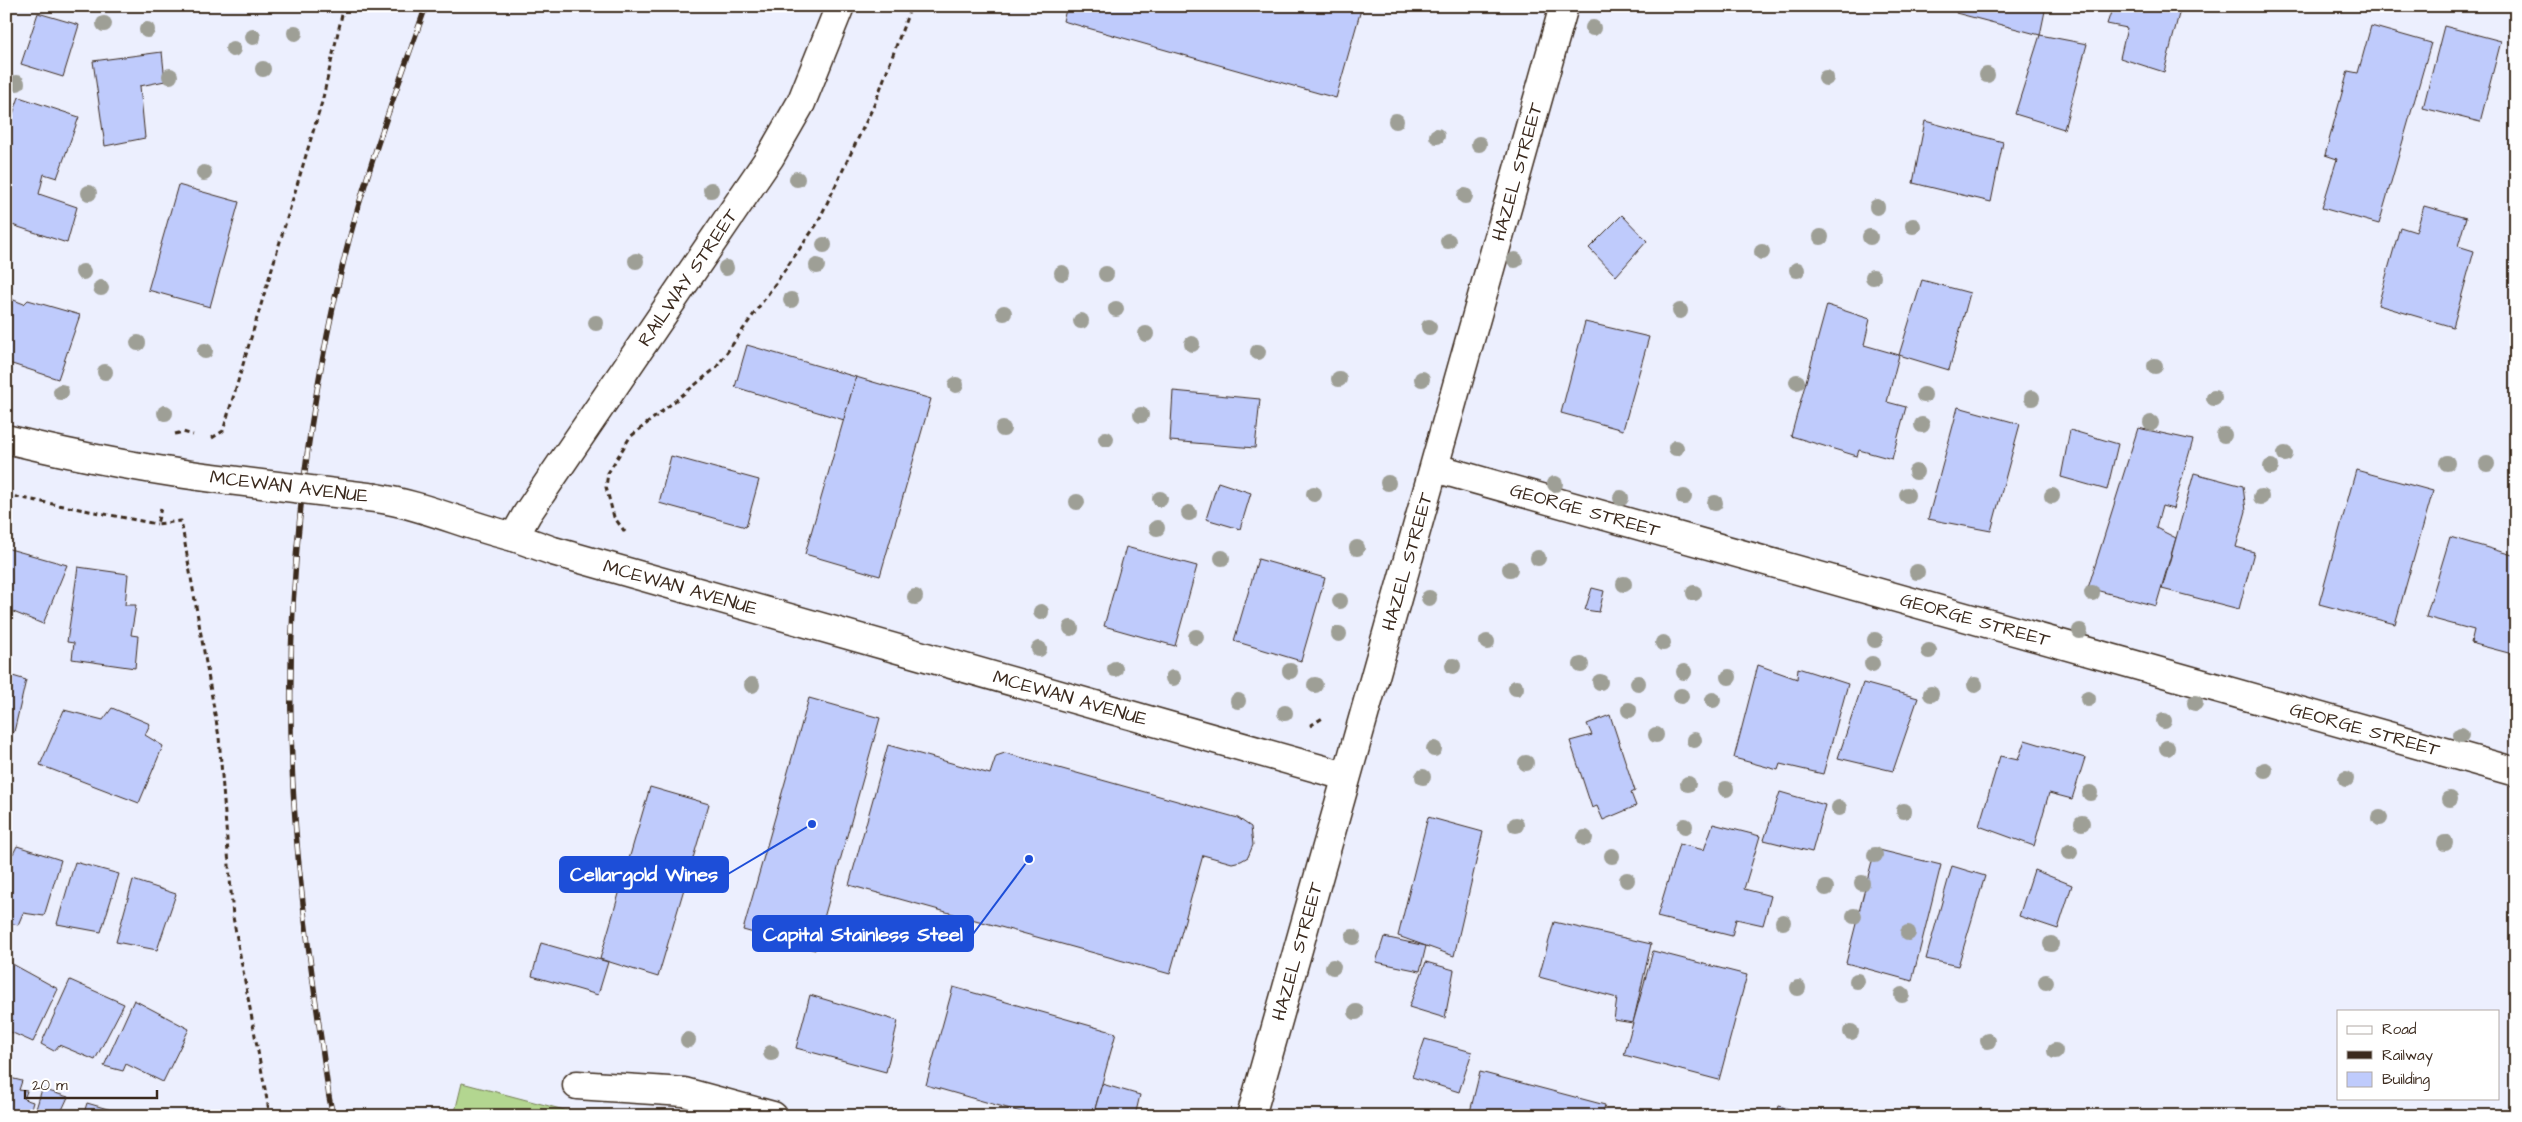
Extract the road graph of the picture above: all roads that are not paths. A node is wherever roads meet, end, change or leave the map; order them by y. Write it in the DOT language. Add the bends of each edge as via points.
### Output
graph roads {
  1 [pos="840,6"];
  2 [pos="1564,6"];
  3 [pos="6,439"];
  4 [pos="1435,468"];
  5 [pos="514,537"];
  6 [pos="2516,772"];
  7 [pos="1346,776"];
  8 [pos="577,1085"];
  9 [pos="773,1116"];
  10 [pos="1251,1116"];
  1 -- 5 [label="street, RAILWAY STREET" via="801,103 770,157"];
  2 -- 4 [label="street, HAZEL STREET"];
  3 -- 5 [label="street, MCEWAN AVENUE, bridge" via="84,458 168,472 376,498 410,505"];
  4 -- 6 [label="street, GEORGE STREET"];
  4 -- 7 [label="street, HAZEL STREET"];
  5 -- 7 [label="street, MCEWAN AVENUE" via="553,551"];
  7 -- 10 [label="street, HAZEL STREET"];
  8 -- 9 [label="street" via="684,1092"];
}
